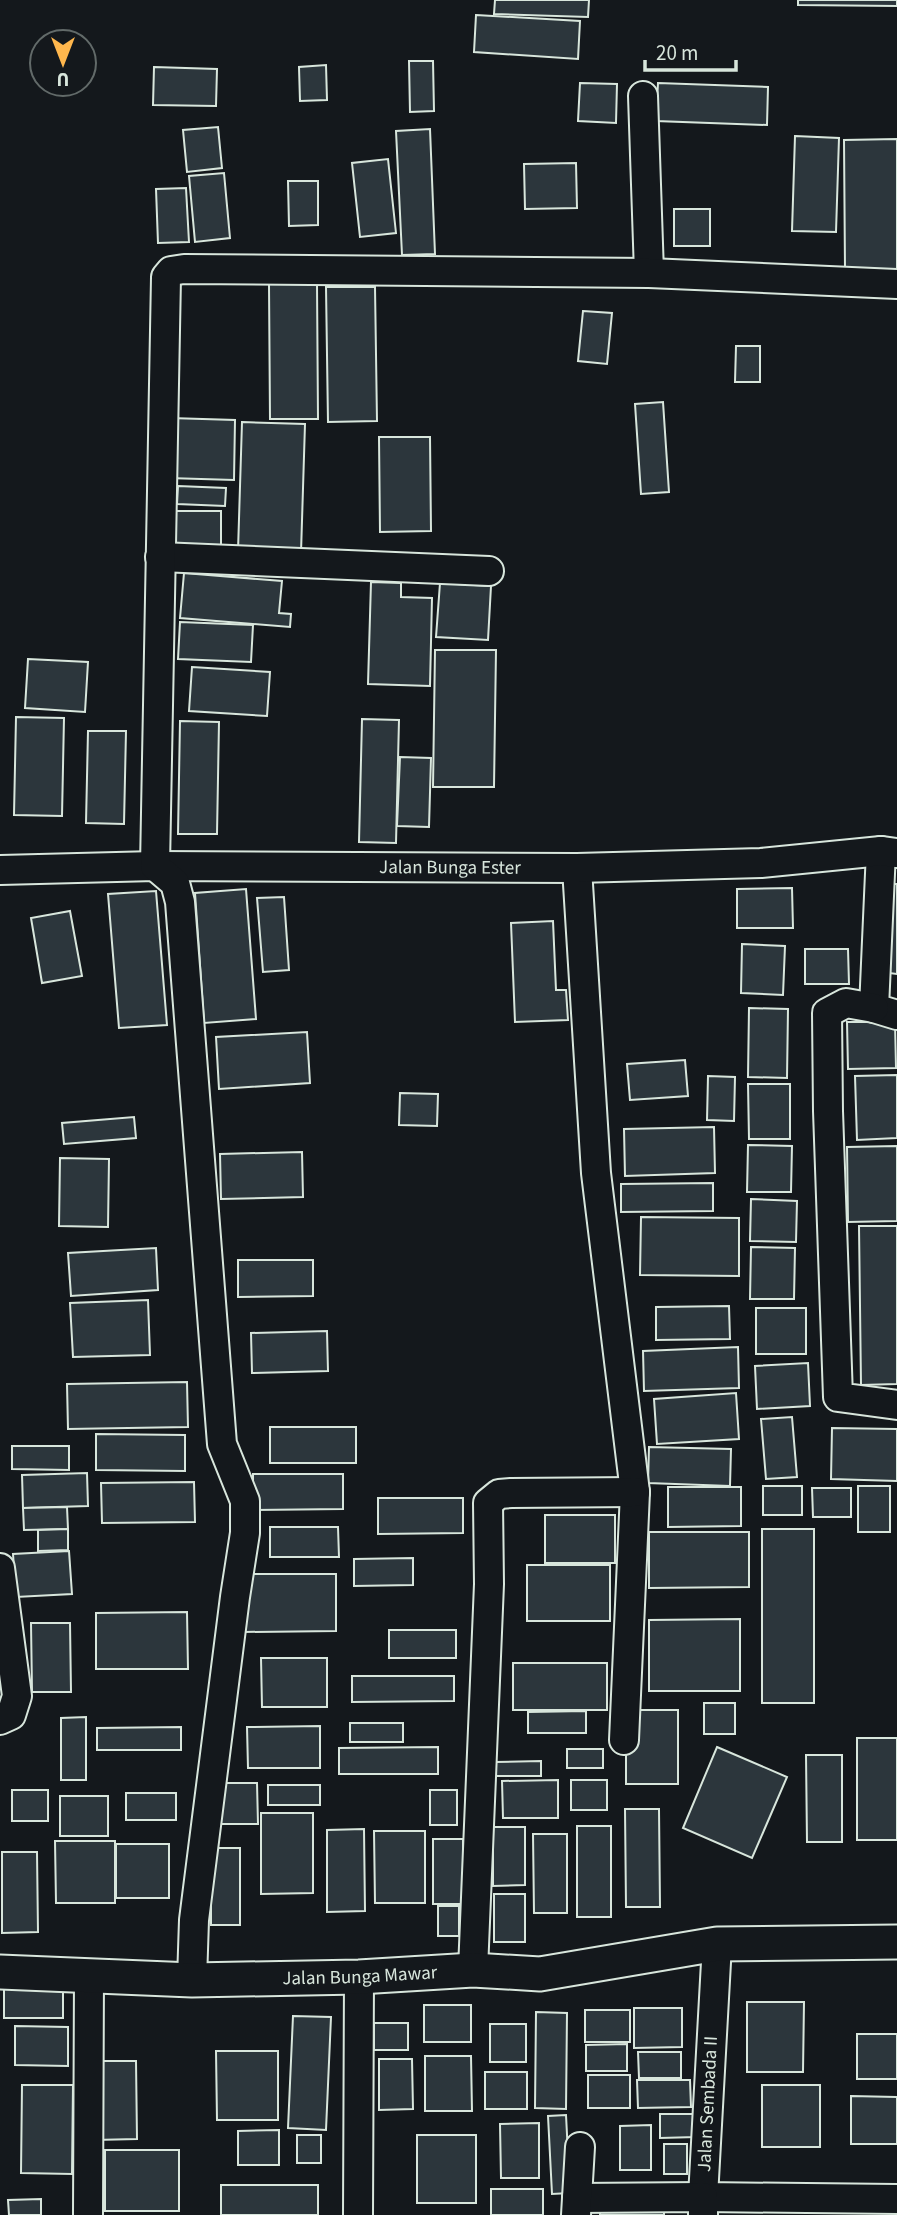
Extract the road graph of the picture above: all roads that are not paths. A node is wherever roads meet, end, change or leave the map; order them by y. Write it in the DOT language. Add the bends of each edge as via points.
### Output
graph roads {
  1 [pos="643,96"];
  2 [pos="649,274"];
  3 [pos="897,284"];
  4 [pos="160,557"];
  5 [pos="489,571"];
  6 [pos="889,852"];
  7 [pos="155,866"];
  8 [pos="576,868"];
  9 [pos="0,870"];
  10 [pos="885,1011"];
  11 [pos="897,1405"];
  12 [pos="635,1492"];
  13 [pos="0,1568"];
  14 [pos="0,1720"];
  15 [pos="624,1740"];
  16 [pos="897,1942"];
  17 [pos="717,1944"];
  18 [pos="473,1970"];
  19 [pos="0,1972"];
  20 [pos="89,1974"];
  21 [pos="359,1977"];
  22 [pos="192,1980"];
  23 [pos="580,2147"];
  24 [pos="897,2199"];
  25 [pos="703,2206"];
  26 [pos="576,2207"];
  27 [pos="88,2215"];
  28 [pos="358,2215"];
  1 -- 2 [label="street"];
  2 -- 3 [label="street"];
  2 -- 4 [label="street" via="171,271 164,285"];
  4 -- 5 [label="street"];
  4 -- 7 [label="street"];
  6 -- 8 [label="street, Jalan Bunga Ester" via="761,863"];
  6 -- 10 [label="street"];
  7 -- 8 [label="street, Jalan Bunga Ester"];
  7 -- 9 [label="street, Jalan Bunga Ester"];
  7 -- 22 [label="street" via="175,883 180,902 222,1444 245,1501 245,1533 196,1907"];
  8 -- 12 [label="street" via="596,1173"];
  10 -- 11 [label="street" via="846,1003 827,1013 828,1111 838,1397"];
  12 -- 15 [label="street"];
  12 -- 18 [label="street" via="511,1493 499,1494 488,1503 489,1584"];
  13 -- 14 [label="street" via="18,1696 11,1715"];
  16 -- 17 [label="street, Jalan Bunga Mawar"];
  17 -- 18 [label="street, Jalan Bunga Mawar" via="540,1974"];
  17 -- 25 [label="street, Jalan Sembada II"];
  18 -- 21 [label="street, Jalan Bunga Mawar"];
  19 -- 20 [label="street, Jalan Bunga Mawar"];
  20 -- 22 [label="street, Jalan Bunga Mawar"];
  20 -- 27 [label="street"];
  21 -- 22 [label="street, Jalan Bunga Mawar"];
  21 -- 28 [label="street"];
  23 -- 26 [label="street"];
  24 -- 25 [label="street, Jalan Sembada II"];
  25 -- 26 [label="street"];
}
